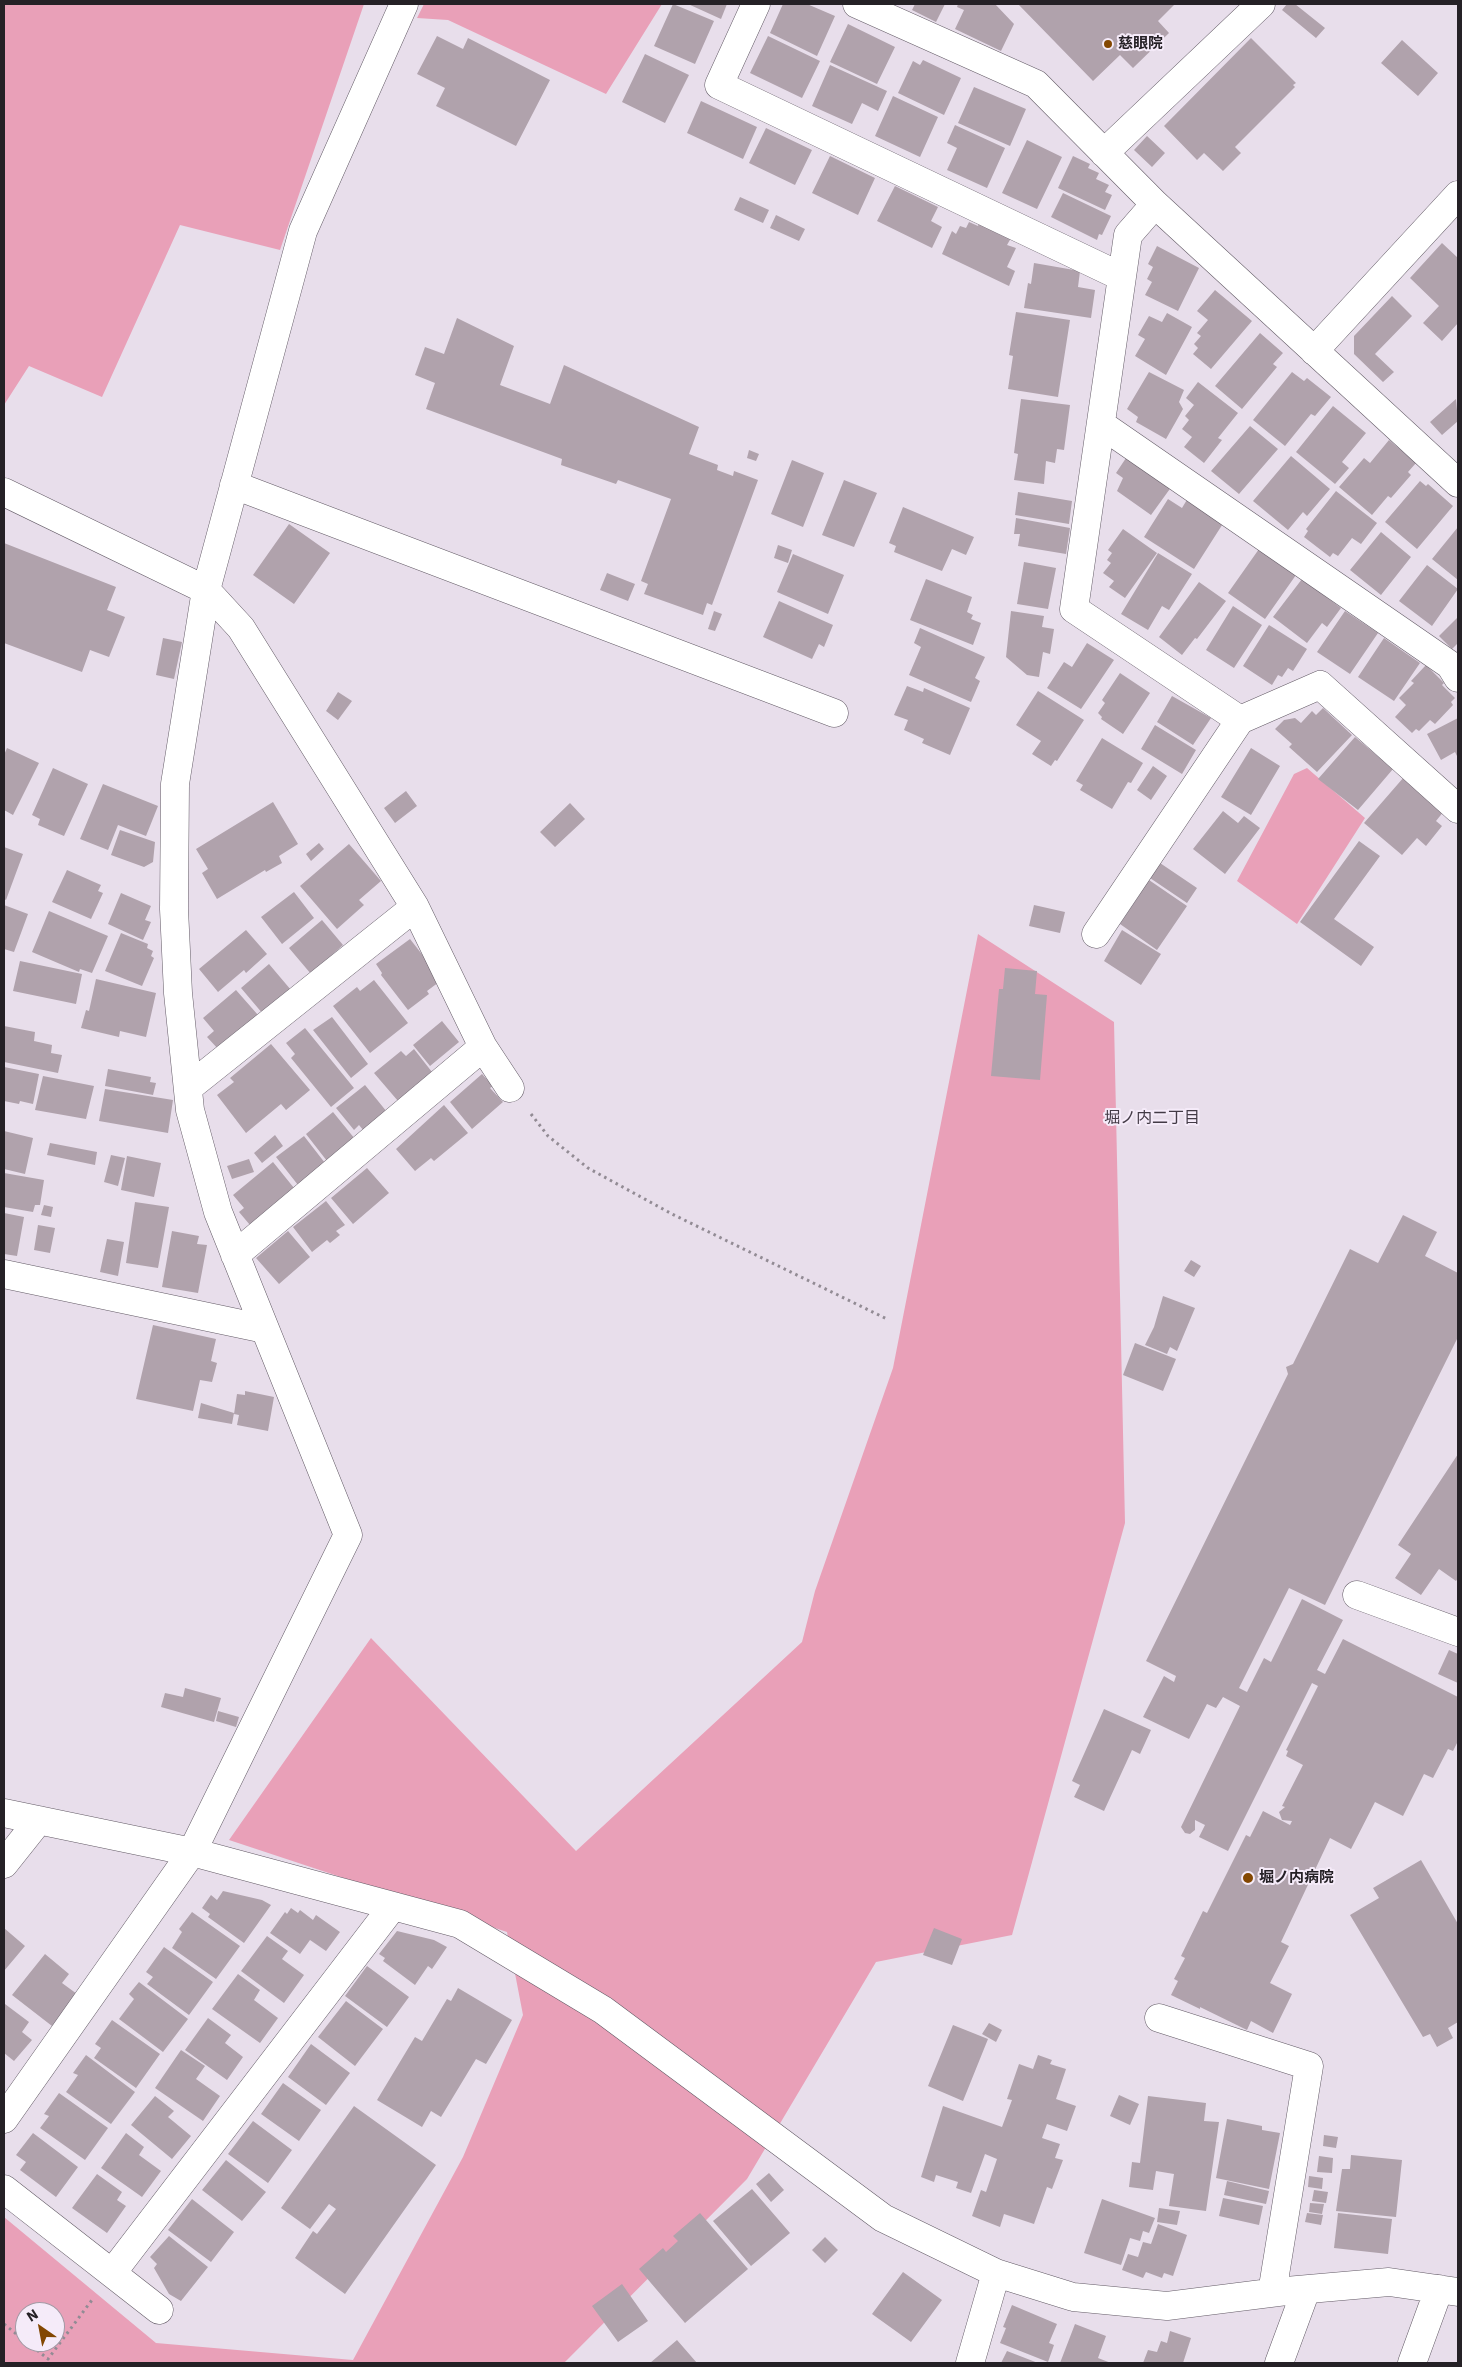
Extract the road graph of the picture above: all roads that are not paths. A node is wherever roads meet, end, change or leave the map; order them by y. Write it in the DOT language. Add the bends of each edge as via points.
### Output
graph roads {
  1 [pos="404,4"];
  2 [pos="756,4"];
  3 [pos="857,4"];
  4 [pos="1261,4"];
  5 [pos="1104,153"];
  6 [pos="1458,195"];
  7 [pos="1155,204"];
  8 [pos="1122,277"];
  9 [pos="1314,351"];
  10 [pos="1102,426"];
  11 [pos="1458,483"];
  12 [pos="234,485"];
  13 [pos="4,492"];
  14 [pos="206,590"];
  15 [pos="1458,678"];
  16 [pos="834,713"];
  17 [pos="1240,720"];
  18 [pos="1458,809"];
  19 [pos="415,907"];
  20 [pos="1096,934"];
  21 [pos="483,1047"];
  22 [pos="188,1088"];
  23 [pos="510,1088"];
  24 [pos="235,1255"];
  25 [pos="4,1274"];
  26 [pos="265,1328"];
  27 [pos="1358,1595"];
  28 [pos="1458,1632"];
  29 [pos="4,1813"];
  30 [pos="39,1820"];
  31 [pos="192,1852"];
  32 [pos="4,1864"];
  33 [pos="393,1906"];
  34 [pos="1159,2018"];
  35 [pos="4,2119"];
  36 [pos="4,2189"];
  37 [pos="112,2273"];
  38 [pos="996,2273"];
  39 [pos="1306,2290"];
  40 [pos="1448,2290"];
  41 [pos="1272,2293"];
  42 [pos="159,2310"];
  43 [pos="970,2363"];
  44 [pos="1279,2363"];
  45 [pos="1412,2363"];
  1 -- 12 [label="street" via="303,231"];
  2 -- 8 [label="street" via="719,85"];
  3 -- 5 [label="street" via="1036,84"];
  4 -- 5 [label="street"];
  5 -- 7 [label="street"];
  6 -- 9 [label="street"];
  7 -- 8 [label="street" via="1128,235"];
  7 -- 9 [label="street"];
  8 -- 10 [label="street"];
  9 -- 11 [label="street"];
  10 -- 15 [label="street" via="1450,665"];
  10 -- 17 [label="street" via="1074,609"];
  12 -- 14 [label="street"];
  12 -- 16 [label="street"];
  13 -- 14 [label="street"];
  14 -- 19 [label="street" via="241,628"];
  14 -- 22 [label="street" via="175,784 174,910 178,993"];
  17 -- 18 [label="street" via="1320,685"];
  17 -- 20 [label="street"];
  19 -- 21 [label="street"];
  19 -- 22 [label="street"];
  21 -- 23 [label="street"];
  21 -- 24 [label="street"];
  22 -- 24 [label="street" via="190,1110 218,1212"];
  24 -- 26 [label="street"];
  25 -- 26 [label="street"];
  26 -- 31 [label="street" via="348,1535"];
  27 -- 28 [label="street"];
  29 -- 30 [label="street"];
  30 -- 31 [label="street"];
  30 -- 32 [label="street"];
  31 -- 33 [label="street"];
  31 -- 35 [label="street"];
  33 -- 37 [label="street"];
  33 -- 38 [label="street" via="460,1924 603,2010 884,2218"];
  34 -- 41 [label="street" via="1308,2066"];
  36 -- 37 [label="street"];
  37 -- 42 [label="street"];
  38 -- 41 [label="street" via="1074,2297 1167,2306"];
  38 -- 43 [label="street"];
  39 -- 40 [label="street" via="1389,2282"];
  39 -- 41 [label="street"];
  39 -- 44 [label="street"];
  40 -- 45 [label="street"];
}
